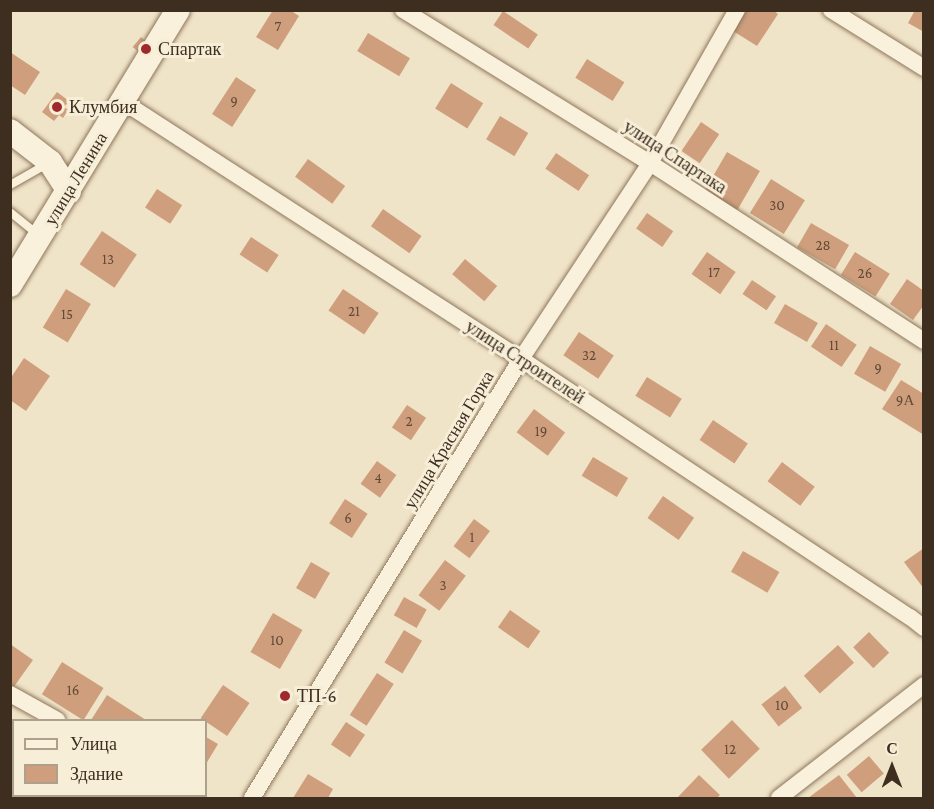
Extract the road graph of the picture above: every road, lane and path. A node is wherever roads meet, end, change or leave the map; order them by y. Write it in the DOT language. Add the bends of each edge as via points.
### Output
graph roads {
  1 [pos="178,10"];
  2 [pos="403,10"];
  3 [pos="737,10"];
  4 [pos="831,10"];
  5 [pos="924,68"];
  6 [pos="122,101"];
  7 [pos="10,131"];
  8 [pos="50,162"];
  9 [pos="650,163"];
  10 [pos="10,185"];
  11 [pos="69,191"];
  12 [pos="10,212"];
  13 [pos="40,237"];
  14 [pos="10,285"];
  15 [pos="924,341"];
  16 [pos="521,359"];
  17 [pos="924,628"];
  18 [pos="924,685"];
  19 [pos="10,694"];
  20 [pos="55,719"];
  21 [pos="252,798"];
  22 [pos="779,798"];
  1 -- 6 [label="main road, улица Ленина"];
  2 -- 9 [label="street, улица Спартака"];
  3 -- 9 [label="street, улица Красная Горка"];
  4 -- 5 [label="street"];
  6 -- 11 [label="main road, улица Ленина"];
  6 -- 16 [label="street, улица Строителей"];
  7 -- 8 [label="main road"];
  8 -- 10 [label="lane"];
  8 -- 11 [label="main road"];
  9 -- 15 [label="street, улица Спартака"];
  9 -- 16 [label="street, улица Красная Горка"];
  11 -- 13 [label="main road, улица Ленина"];
  12 -- 13 [label="lane"];
  13 -- 14 [label="main road, улица Ленина"];
  16 -- 17 [label="street, улица Строителей"];
  16 -- 21 [label="street, улица Красная Горка"];
  18 -- 22 [label="street"];
  19 -- 20 [label="street"];
}
